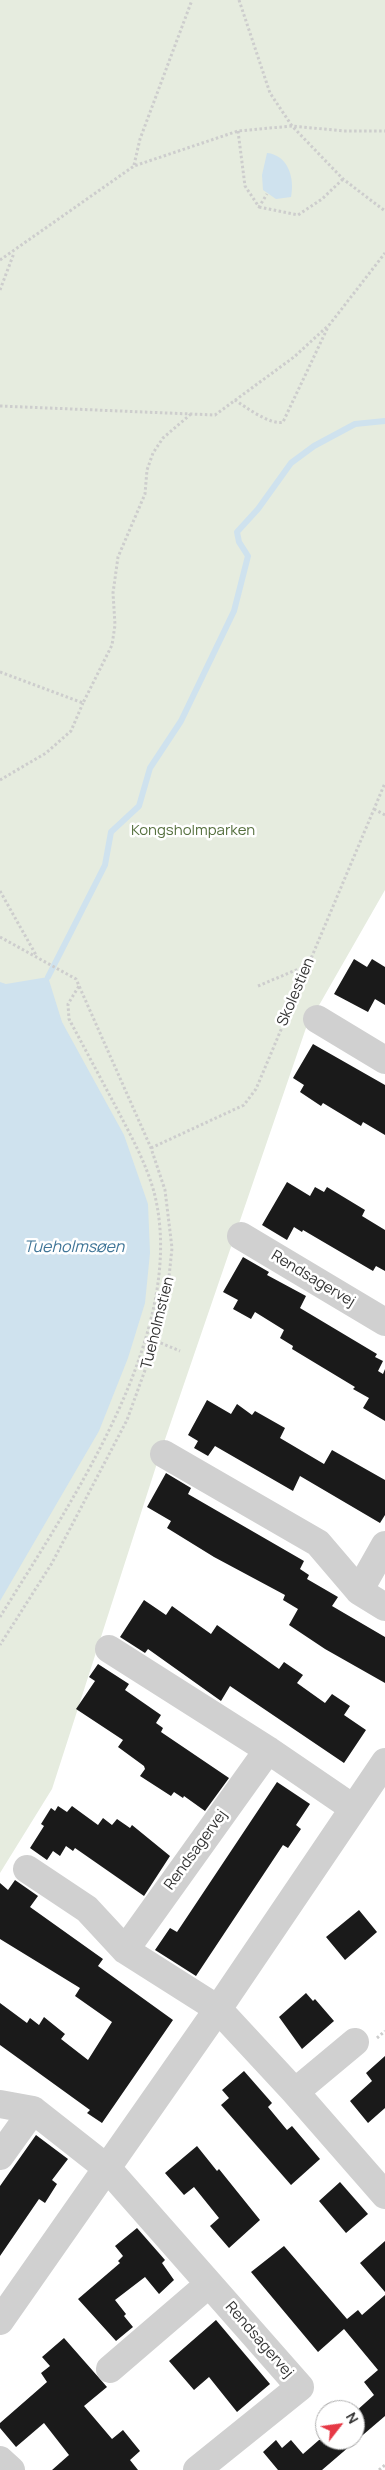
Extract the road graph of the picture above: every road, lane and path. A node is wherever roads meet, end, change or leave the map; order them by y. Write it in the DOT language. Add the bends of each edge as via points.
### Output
graph roads {
  1 [pos="192,0"];
  2 [pos="239,0"];
  3 [pos="292,126"];
  4 [pos="238,131"];
  5 [pos="385,131"];
  6 [pos="134,166"];
  7 [pos="343,179"];
  8 [pos="267,194"];
  9 [pos="259,207"];
  10 [pos="385,211"];
  11 [pos="14,252"];
  12 [pos="385,253"];
  13 [pos="0,260"];
  14 [pos="0,290"];
  15 [pos="330,324"];
  16 [pos="234,400"];
  17 [pos="0,406"];
  18 [pos="191,414"];
  19 [pos="0,672"];
  20 [pos="83,702"];
  21 [pos="0,780"];
  22 [pos="385,783"];
  23 [pos="374,809"];
  24 [pos="385,815"];
  25 [pos="0,891"];
  26 [pos="0,937"];
  27 [pos="36,956"];
  28 [pos="308,965"];
  29 [pos="79,986"];
  30 [pos="258,986"];
  31 [pos="292,1004"];
  32 [pos="308,1013"];
  33 [pos="385,1060"];
  34 [pos="151,1148"];
  35 [pos="241,1236"];
  36 [pos="385,1322"];
  37 [pos="156,1341"];
  38 [pos="180,1350"];
  39 [pos="164,1454"];
  40 [pos="385,1545"];
  41 [pos="359,1591"];
  42 [pos="385,1607"];
  43 [pos="0,1617"];
  44 [pos="0,1645"];
  45 [pos="109,1649"];
  46 [pos="268,1750"];
  47 [pos="385,1762"];
  48 [pos="353,1808"];
  49 [pos="27,1869"];
  50 [pos="125,1950"];
  51 [pos="218,2009"];
  52 [pos="356,2042"];
  53 [pos="295,2092"];
  54 [pos="0,2104"];
  55 [pos="33,2110"];
  56 [pos="0,2156"];
  57 [pos="108,2169"];
  58 [pos="385,2195"];
  59 [pos="209,2284"];
  60 [pos="0,2321"];
  61 [pos="110,2369"];
  62 [pos="0,2460"];
  63 [pos="385,2465"];
  64 [pos="11,2470"];
  65 [pos="197,2470"];
  66 [pos="379,2470"];
  1 -- 6 [label="path" via="140,140"];
  2 -- 3 [label="path" via="270,93"];
  3 -- 4 [label="path"];
  3 -- 5 [label="path"];
  3 -- 7 [label="path"];
  4 -- 6 [label="path"];
  4 -- 9 [label="path" via="245,186"];
  6 -- 11 [label="path"];
  7 -- 9 [label="path" via="298,215"];
  7 -- 10 [label="path"];
  8 -- 9 [label="path"];
  11 -- 13 [label="path"];
  11 -- 14 [label="path"];
  12 -- 15 [label="path"];
  15 -- 16 [label="path" via="294,357"];
  15 -- 16 [label="path" via="283,422 267,419"];
  16 -- 18 [label="path" via="215,415"];
  17 -- 18 [label="path"];
  18 -- 20 [label="path" via="163,438 153,453 147,470 145,494 118,557 113,593 115,625 112,645"];
  19 -- 20 [label="path"];
  20 -- 21 [label="path" via="71,731 46,753"];
  22 -- 23 [label="path, Skolestien"];
  23 -- 24 [label="path"];
  23 -- 28 [label="path, Skolestien"];
  25 -- 27 [label="path"];
  26 -- 27 [label="path, Tueholmstien"];
  27 -- 29 [label="path, Tueholmstien" via="76,979"];
  28 -- 30 [label="path"];
  28 -- 31 [label="path, Skolestien"];
  29 -- 34 [label="path, Tueholmstien"];
  29 -- 43 [label="path" via="68,1004 69,1019 137,1147 153,1191 161,1226 158,1294 124,1397 106,1438"];
  31 -- 32 [label="path"];
  31 -- 34 [label="path, Skolestien" via="256,1089 244,1105"];
  32 -- 33 [label="street"];
  34 -- 37 [label="path, Tueholmstien" via="166,1190 172,1248 167,1296"];
  35 -- 36 [label="street, Rendsagervej"];
  37 -- 38 [label="path"];
  37 -- 44 [label="path, Tueholmstien" via="127,1420 52,1563"];
  39 -- 41 [label="street" via="318,1543"];
  40 -- 41 [label="street"];
  41 -- 42 [label="street"];
  45 -- 46 [label="street"];
  46 -- 48 [label="street"];
  46 -- 50 [label="street, Rendsagervej"];
  47 -- 48 [label="street"];
  48 -- 51 [label="street"];
  49 -- 50 [label="street" via="87,1909"];
  50 -- 51 [label="street"];
  51 -- 53 [label="street"];
  51 -- 57 [label="street"];
  52 -- 53 [label="street"];
  53 -- 58 [label="street"];
  54 -- 55 [label="street, Rendsagervej"];
  55 -- 56 [label="street"];
  55 -- 57 [label="street, Rendsagervej"];
  57 -- 59 [label="street, Rendsagervej"];
  57 -- 60 [label="street"];
  59 -- 61 [label="street"];
  59 -- 65 [label="street, Rendsagervej" via="300,2387"];
  62 -- 64 [label="street"];
  63 -- 66 [label="path"];
}
